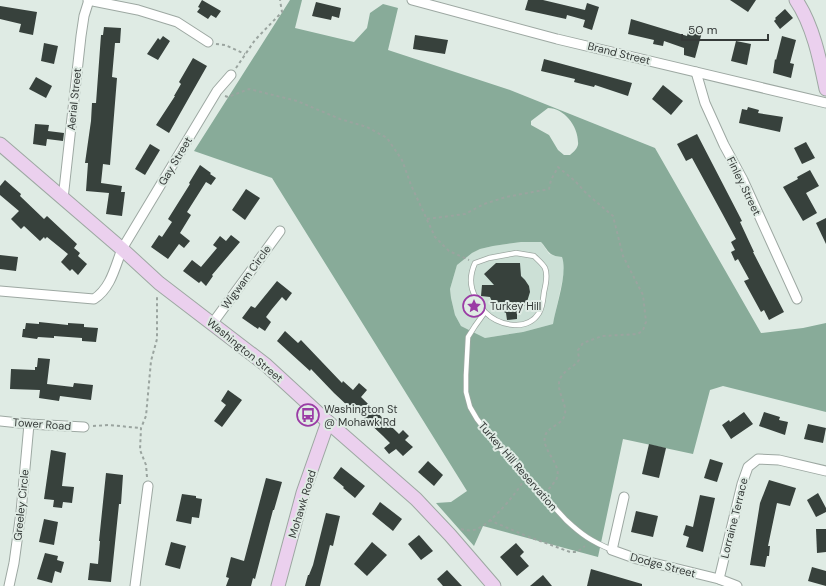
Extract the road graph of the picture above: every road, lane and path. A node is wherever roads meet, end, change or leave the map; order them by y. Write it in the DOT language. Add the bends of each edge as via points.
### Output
graph roads {
  1 [pos="88,0"];
  2 [pos="280,0"];
  3 [pos="412,0"];
  4 [pos="796,0"];
  5 [pos="208,42"];
  6 [pos="225,45"];
  7 [pos="245,54"];
  8 [pos="696,72"];
  9 [pos="231,75"];
  10 [pos="826,89"];
  11 [pos="217,91"];
  12 [pos="826,104"];
  13 [pos="0,144"];
  14 [pos="63,199"];
  15 [pos="427,219"];
  16 [pos="280,231"];
  17 [pos="122,249"];
  18 [pos="475,263"];
  19 [pos="157,281"];
  20 [pos="0,291"];
  21 [pos="797,299"];
  22 [pos="485,312"];
  23 [pos="212,324"];
  24 [pos="0,421"];
  25 [pos="328,422"];
  26 [pos="29,424"];
  27 [pos="84,427"];
  28 [pos="141,428"];
  29 [pos="826,471"];
  30 [pos="528,477"];
  31 [pos="148,486"];
  32 [pos="544,495"];
  33 [pos="624,497"];
  34 [pos="489,520"];
  35 [pos="450,535"];
  36 [pos="590,540"];
  37 [pos="612,550"];
  38 [pos="719,579"];
  39 [pos="9,586"];
  40 [pos="135,586"];
  41 [pos="278,586"];
  42 [pos="494,586"];
  43 [pos="737,586"];
  1 -- 5 [label="street" via="138,10 177,22"];
  1 -- 14 [label="street, Aerial Street" via="80,36"];
  2 -- 7 [label="path" via="282,12"];
  3 -- 8 [label="street, Brand Street"];
  4 -- 10 [label="street" via="808,24 821,63"];
  6 -- 7 [label="path"];
  7 -- 9 [label="path"];
  8 -- 12 [label="street, Brand Street"];
  8 -- 21 [label="street, Finley Street" via="705,103 724,146 743,180"];
  9 -- 11 [label="street, Gay Street"];
  11 -- 15 [label="path" via="228,97 249,89 296,101 367,127 387,138 402,160"];
  11 -- 17 [label="street, Gay Street"];
  13 -- 14 [label="street, Washington Street"];
  14 -- 17 [label="street, Washington Street"];
  15 -- 18 [label="path" via="435,237 449,251"];
  15 -- 32 [label="path" via="465,214 506,197 549,190 558,166 613,216 623,256 643,295 646,322 638,334 602,336 583,343 578,350 579,360 560,379 559,390 565,414 559,423 548,430 545,437 558,471 557,479"];
  16 -- 23 [label="street, Wigwam Circle"];
  17 -- 19 [label="street, Washington Street"];
  17 -- 20 [label="street, Gay Street" via="105,289 94,299"];
  18 -- 22 [label="lane" via="471,288"];
  18 -- 22 [label="lane" via="516,253 534,256 544,267 546,280 542,306 533,320 509,325 491,318"];
  19 -- 23 [label="street, Washington Street"];
  19 -- 28 [label="path" via="157,339 151,361 146,416"];
  22 -- 30 [label="lane, Turkey Hill Reservation" via="468,337 466,392 470,407 486,432"];
  23 -- 25 [label="street, Washington Street" via="266,365"];
  24 -- 26 [label="street, Tower Road"];
  25 -- 35 [label="street, Washington Street" via="416,499"];
  25 -- 41 [label="street, Mohawk Road" via="303,493"];
  26 -- 27 [label="street, Tower Road"];
  26 -- 39 [label="street, Greeley Circle" via="21,512"];
  27 -- 28 [label="path" via="109,425"];
  28 -- 31 [label="path" via="140,450 146,465"];
  29 -- 38 [label="street, Lorraine Terrace" via="779,460 758,459 748,467"];
  30 -- 32 [label="lane, Turkey Hill Reservation"];
  30 -- 34 [label="path" via="510,500"];
  31 -- 40 [label="street"];
  32 -- 36 [label="lane, Turkey Hill Reservation" via="566,520"];
  33 -- 37 [label="street"];
  34 -- 35 [label="path" via="479,529 457,529"];
  34 -- 36 [label="path" via="573,553 578,552"];
  35 -- 42 [label="street, Washington Street"];
  36 -- 37 [label="lane, Turkey Hill Reservation"];
  37 -- 38 [label="street, Dodge Street"];
  38 -- 43 [label="street, Dodge Street"];
}
